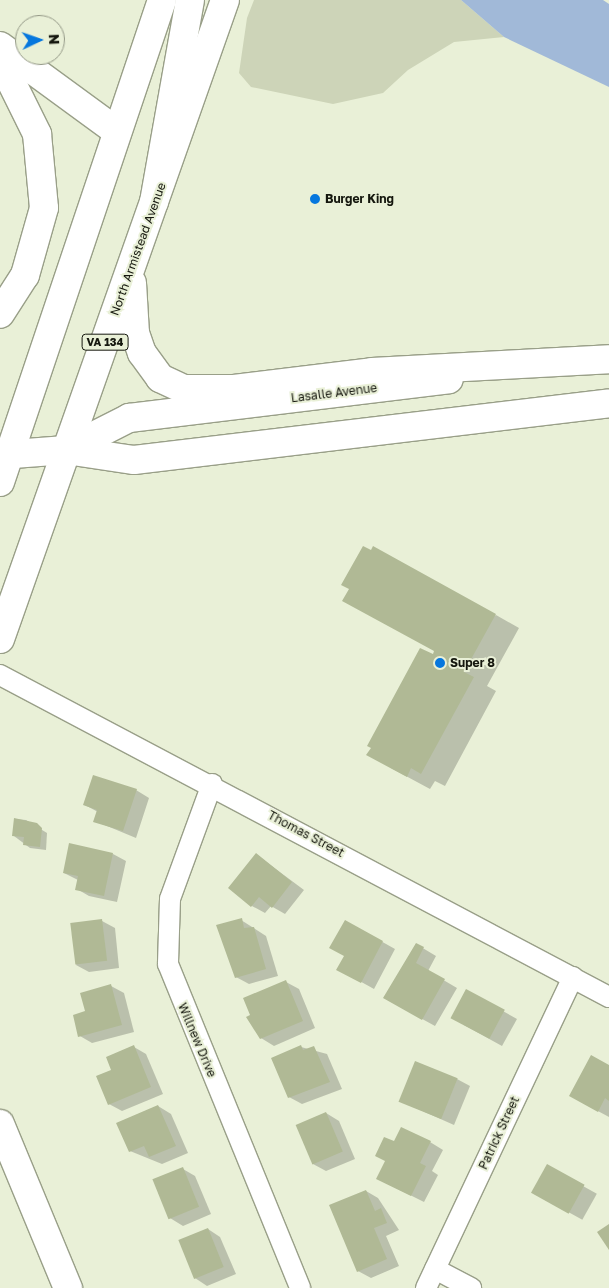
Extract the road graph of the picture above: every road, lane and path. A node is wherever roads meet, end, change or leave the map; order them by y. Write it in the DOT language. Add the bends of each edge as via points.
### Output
graph roads {
  1 [pos="162,0"];
  2 [pos="190,0"];
  3 [pos="225,0"];
  4 [pos="0,46"];
  5 [pos="0,59"];
  6 [pos="116,131"];
  7 [pos="154,202"];
  8 [pos="132,266"];
  9 [pos="0,314"];
  10 [pos="609,359"];
  11 [pos="609,403"];
  12 [pos="66,450"];
  13 [pos="5,455"];
  14 [pos="0,482"];
  15 [pos="0,639"];
  16 [pos="0,675"];
  17 [pos="212,784"];
  18 [pos="573,977"];
  19 [pos="609,998"];
  20 [pos="0,1124"];
  21 [pos="435,1269"];
  22 [pos="68,1288"];
  23 [pos="300,1288"];
  24 [pos="426,1288"];
  25 [pos="471,1288"];
  1 -- 6 [label="main road"];
  2 -- 7 [label="main road"];
  3 -- 7 [label="main road, North Armistead Avenue / VA 134"];
  4 -- 6 [label="main road"];
  5 -- 9 [label="main road" via="37,134 44,199 38,241 26,276"];
  6 -- 13 [label="main road"];
  7 -- 8 [label="main road, North Armistead Avenue / VA 134"];
  8 -- 10 [label="main road" via="134,333 142,353 160,378 184,389 234,389 372,372"];
  8 -- 12 [label="main road, North Armistead Avenue / VA 134"];
  10 -- 12 [label="main road, Lasalle Avenue" via="129,418"];
  11 -- 12 [label="main road, Lasalle Avenue" via="134,460"];
  12 -- 13 [label="main road, Lasalle Avenue"];
  12 -- 15 [label="main road, North Armistead Avenue / VA 134"];
  13 -- 14 [label="main road"];
  16 -- 17 [label="street, Thomas Street"];
  17 -- 18 [label="street, Thomas Street"];
  17 -- 23 [label="street, Willnew Drive" via="170,899 168,964"];
  18 -- 19 [label="street, Thomas Street"];
  18 -- 21 [label="street, Patrick Street"];
  20 -- 22 [label="main road"];
  21 -- 24 [label="street, Patrick Street"];
  21 -- 25 [label="street"];
}
